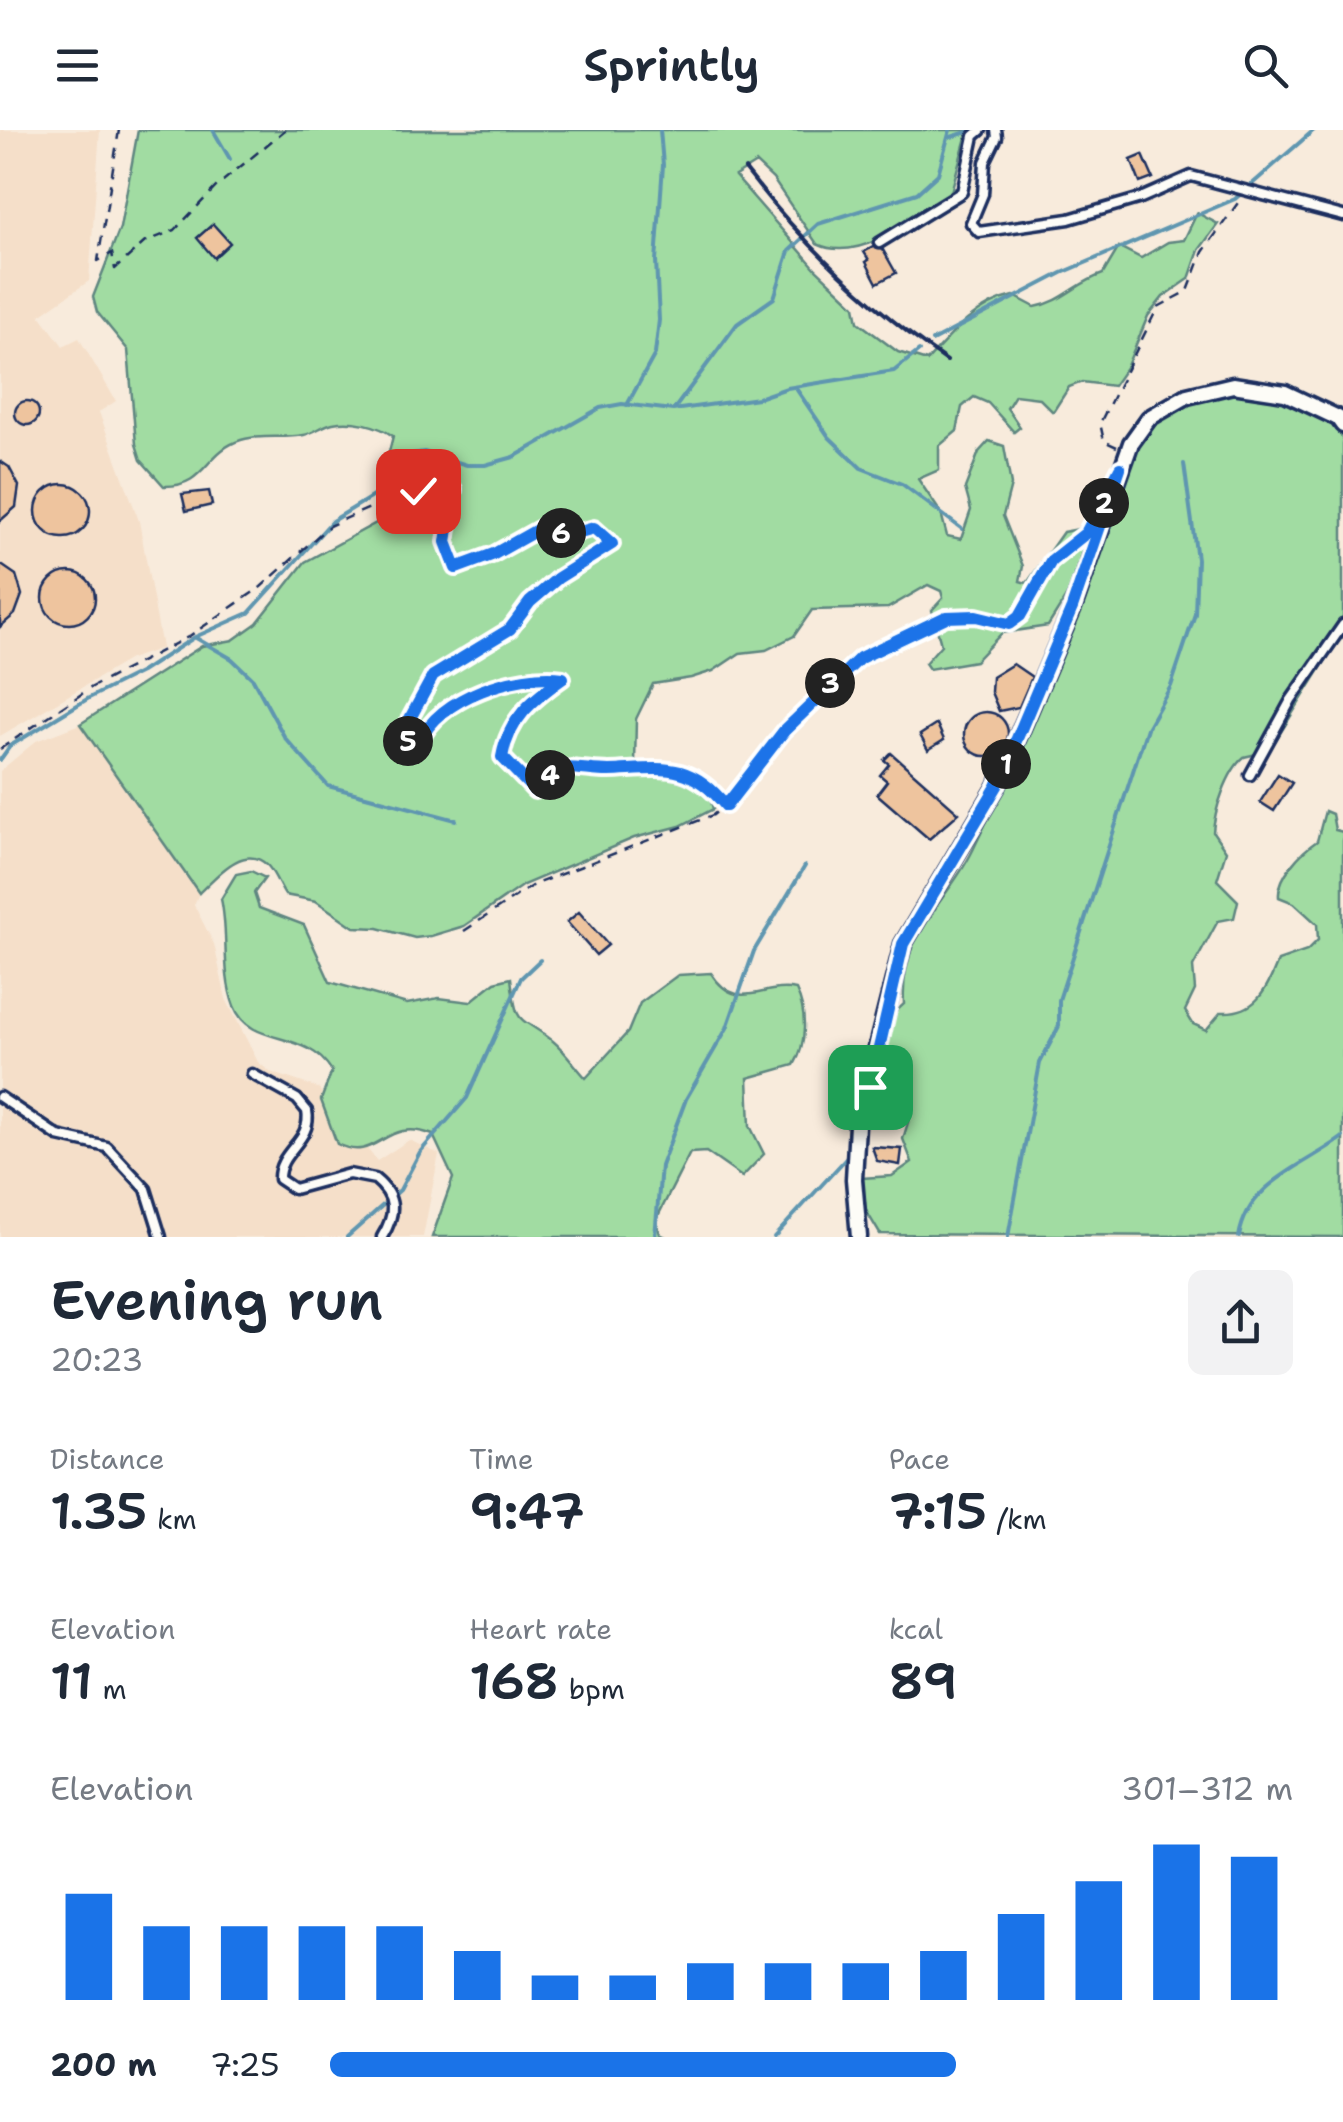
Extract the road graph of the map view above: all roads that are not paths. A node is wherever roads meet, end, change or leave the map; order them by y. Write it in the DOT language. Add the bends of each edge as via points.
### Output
graph roads {
  1 [pos="981,130"];
  2 [pos="996,130"];
  3 [pos="1343,216"];
  4 [pos="879,244"];
  5 [pos="1343,425"];
  6 [pos="1343,626"];
  7 [pos="1250,775"];
  8 [pos="252,1074"];
  9 [pos="0,1097"];
  10 [pos="160,1237"];
  11 [pos="382,1237"];
  12 [pos="859,1237"];
  1 -- 4 [label="lane" via="962,192"];
  2 -- 3 [label="lane" via="971,223 979,232 1069,220 1191,176"];
  5 -- 12 [label="street" via="1285,393 1234,385 1187,396 1149,418 1127,452 1072,608 997,786 903,944 857,1125"];
  6 -- 7 [label="lane" via="1290,700"];
  8 -- 11 [label="lane" via="307,1111 308,1129 280,1167 280,1179 294,1189 349,1174 375,1179 393,1200"];
  9 -- 10 [label="lane" via="58,1136 106,1148 146,1189"];
}
